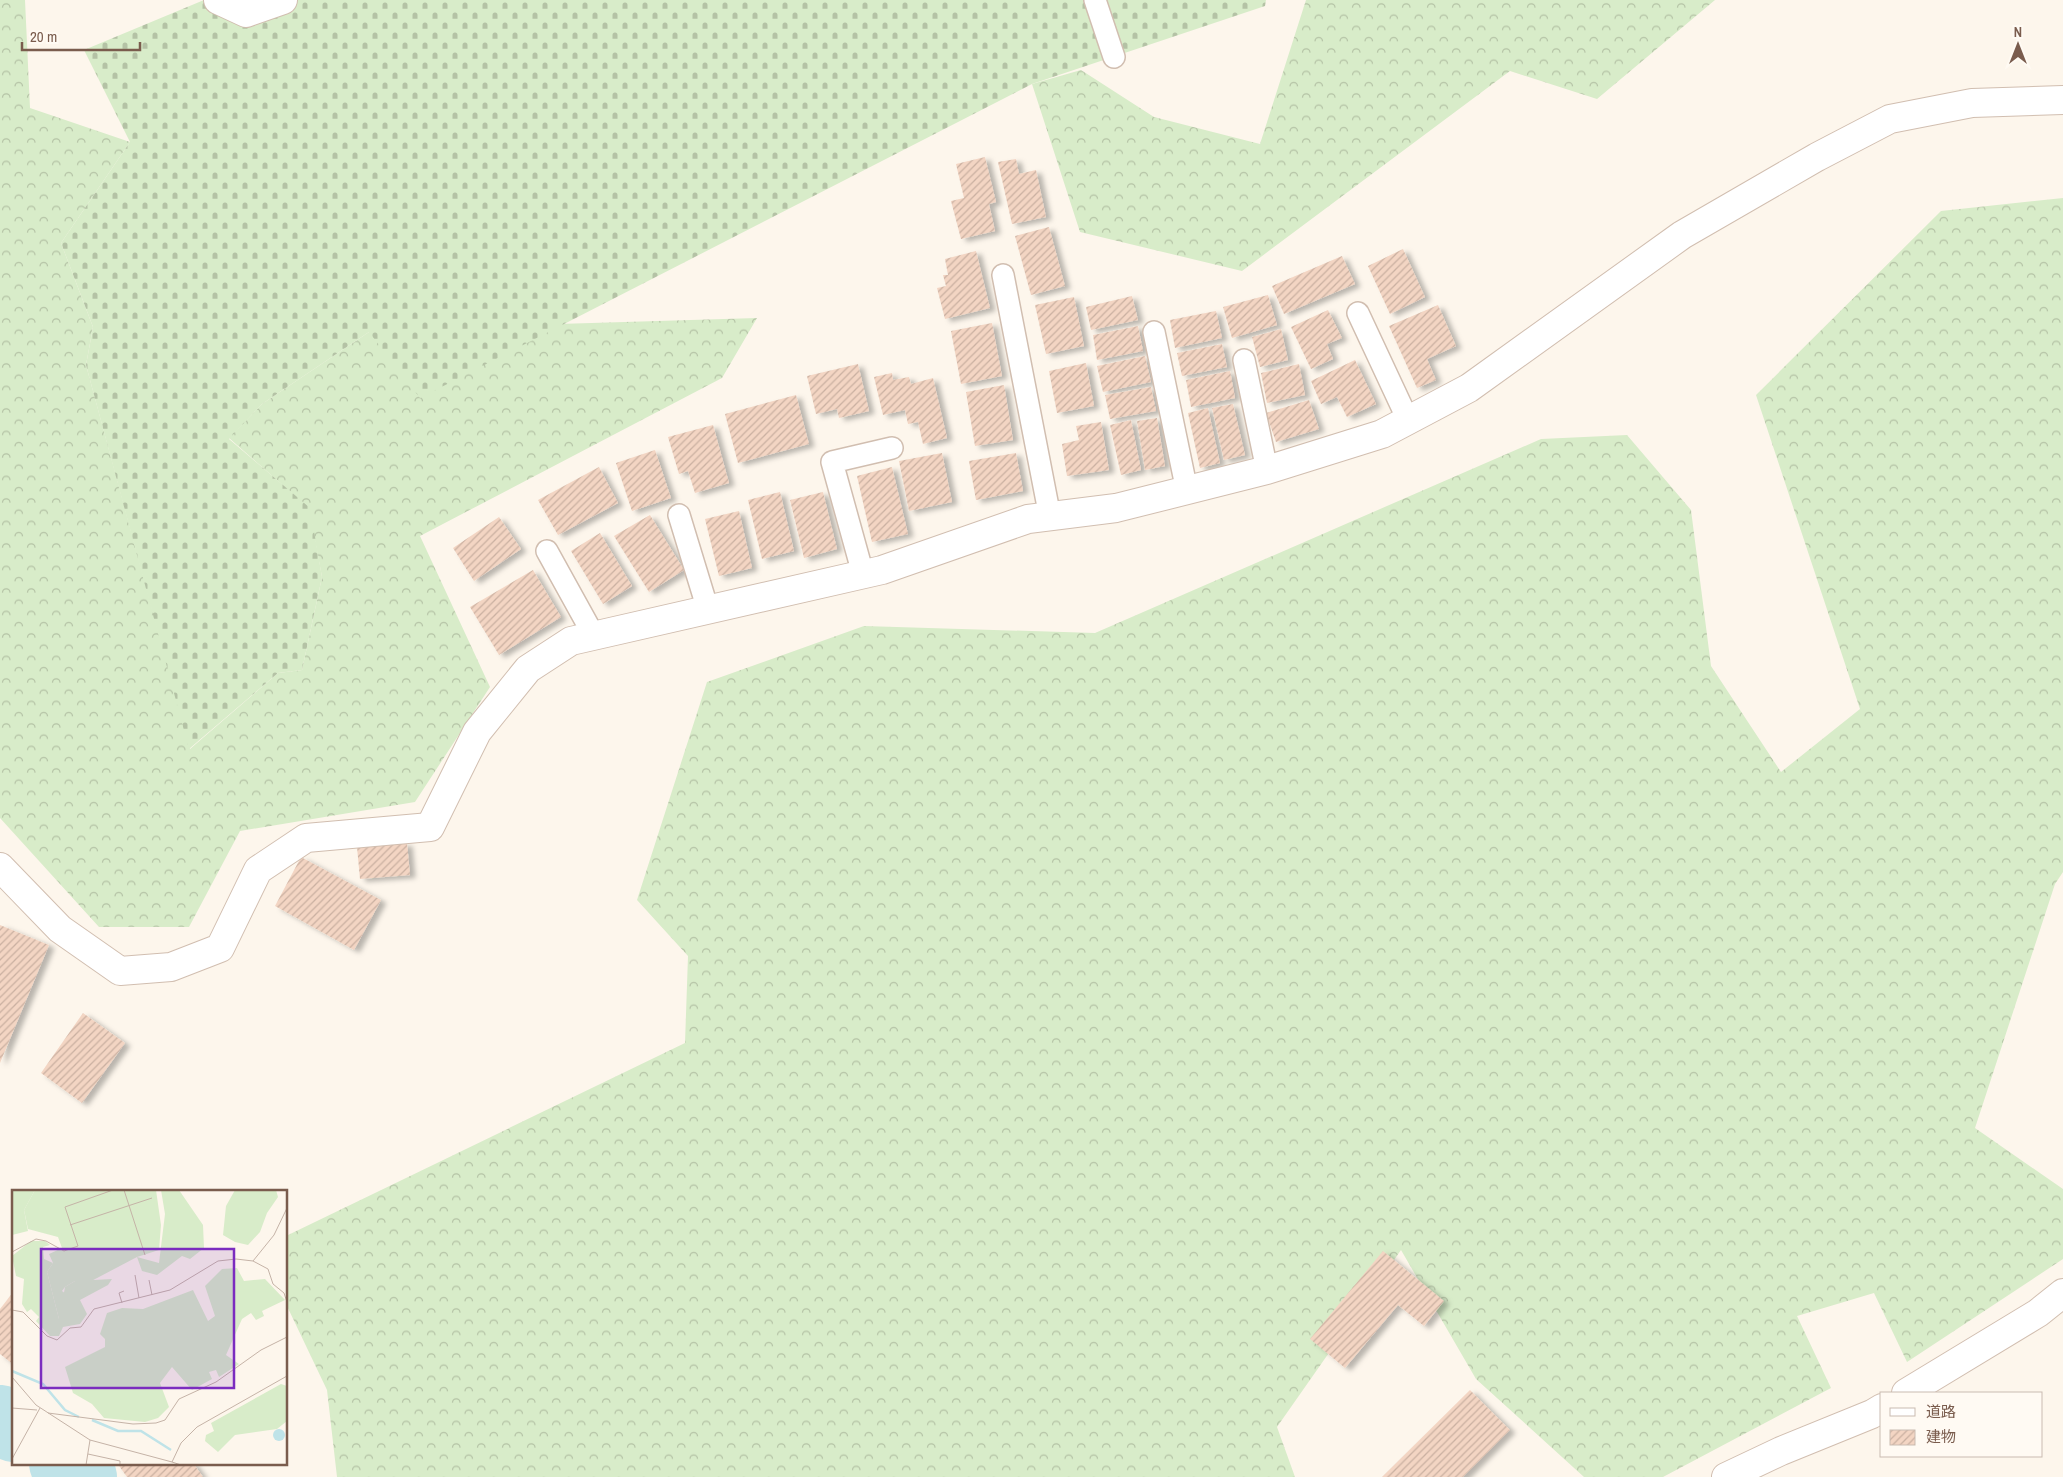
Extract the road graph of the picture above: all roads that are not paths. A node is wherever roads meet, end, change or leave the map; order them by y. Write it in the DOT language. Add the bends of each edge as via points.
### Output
graph roads {
  1 [pos="218,0"];
  2 [pos="283,0"];
  3 [pos="1095,0"];
  4 [pos="1114,57"];
  5 [pos="2063,100"];
  6 [pos="1003,275"];
  7 [pos="1358,313"];
  8 [pos="1154,332"];
  9 [pos="1244,360"];
  10 [pos="1408,420"];
  11 [pos="892,448"];
  12 [pos="1268,470"];
  13 [pos="1187,491"];
  14 [pos="679,515"];
  15 [pos="1050,517"];
  16 [pos="547,551"];
  17 [pos="863,574"];
  18 [pos="708,610"];
  19 [pos="594,636"];
  20 [pos="0,867"];
  21 [pos="2063,1293"];
  22 [pos="1908,1392"];
  23 [pos="1880,1409"];
  24 [pos="1726,1477"];
  1 -- 2 [label="street" via="246,13"];
  3 -- 4 [label="lane"];
  5 -- 10 [label="street" via="1972,103 1890,119 1682,235 1469,388"];
  6 -- 15 [label="lane"];
  7 -- 10 [label="lane"];
  8 -- 13 [label="lane"];
  9 -- 12 [label="lane"];
  10 -- 12 [label="street" via="1382,434"];
  11 -- 17 [label="lane" via="832,462"];
  12 -- 13 [label="street"];
  13 -- 15 [label="street" via="1116,508"];
  14 -- 18 [label="lane"];
  15 -- 17 [label="street" via="1028,519"];
  16 -- 19 [label="lane"];
  17 -- 18 [label="street"];
  18 -- 19 [label="street"];
  19 -- 20 [label="street" via="570,641 528,669 477,732 430,827 306,838 258,870 220,948 171,967 120,972 60,929"];
  21 -- 22 [label="street" via="2038,1313"];
  23 -- 24 [label="street"];
}
